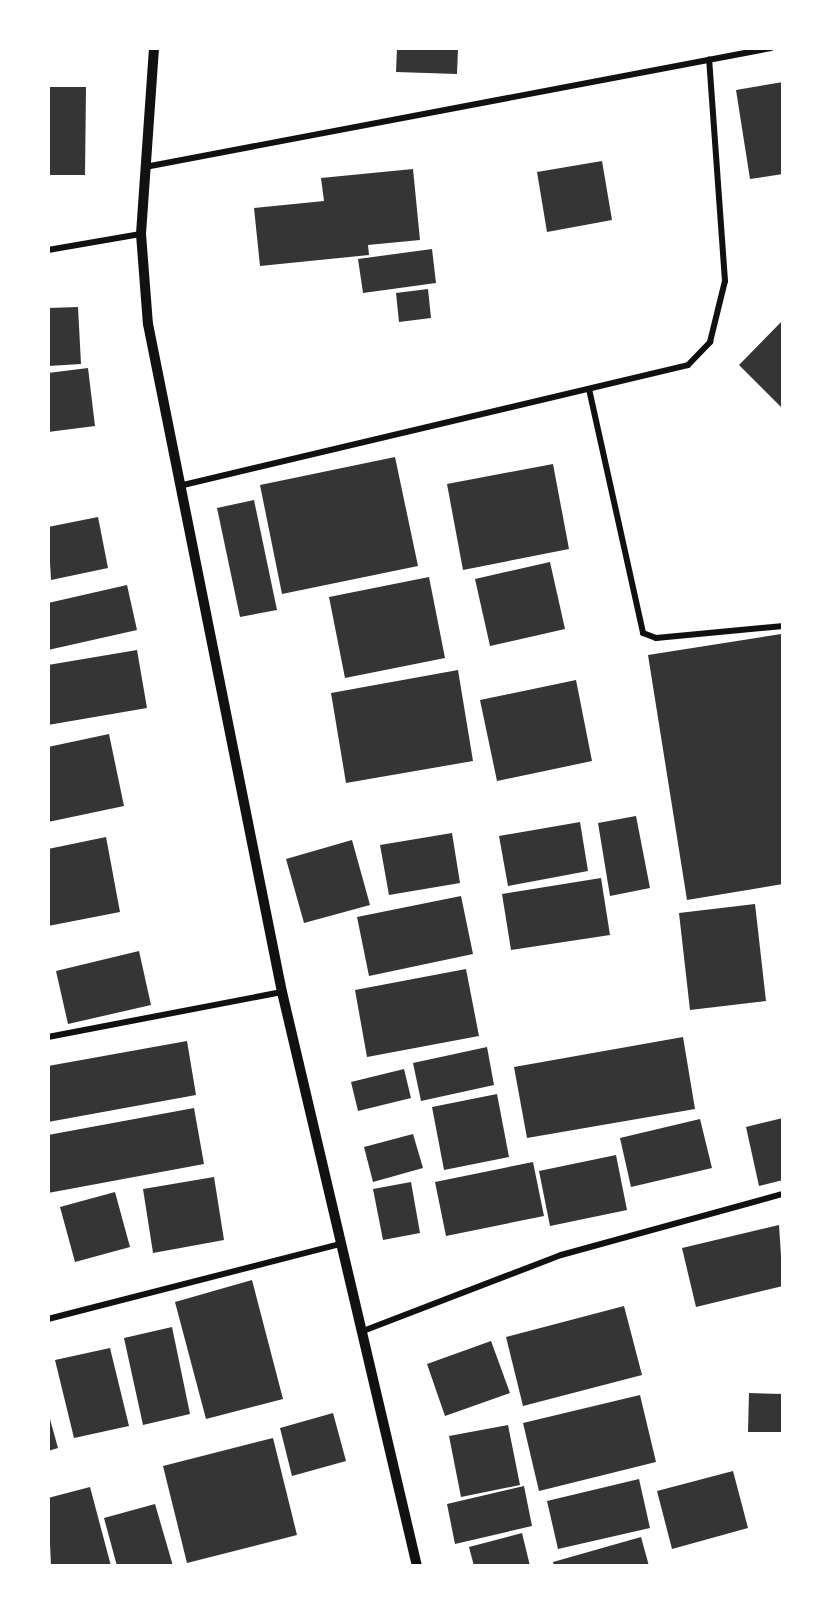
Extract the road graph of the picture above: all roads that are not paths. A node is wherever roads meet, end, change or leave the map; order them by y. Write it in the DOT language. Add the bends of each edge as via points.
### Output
graph roads {
  1 [pos="154,48"];
  2 [pos="771,48"];
  3 [pos="709,60"];
  4 [pos="146,167"];
  5 [pos="141,234"];
  6 [pos="48,250"];
  7 [pos="589,389"];
  8 [pos="178,486"];
  9 [pos="783,626"];
  10 [pos="282,992"];
  11 [pos="48,1037"];
  12 [pos="783,1194"];
  13 [pos="340,1244"];
  14 [pos="48,1319"];
  15 [pos="363,1331"];
  16 [pos="417,1566"];
  1 -- 4 [label="street"];
  2 -- 3 [label="street"];
  3 -- 4 [label="street"];
  3 -- 7 [label="street" via="725,281 710,342 688,365"];
  4 -- 5 [label="street"];
  5 -- 6 [label="street"];
  5 -- 8 [label="street" via="148,324"];
  7 -- 8 [label="street"];
  7 -- 9 [label="street" via="643,633 656,638"];
  8 -- 10 [label="street"];
  10 -- 11 [label="street"];
  10 -- 13 [label="street"];
  12 -- 15 [label="street" via="550,1259"];
  13 -- 14 [label="street"];
  13 -- 15 [label="street"];
  15 -- 16 [label="street"];
}
